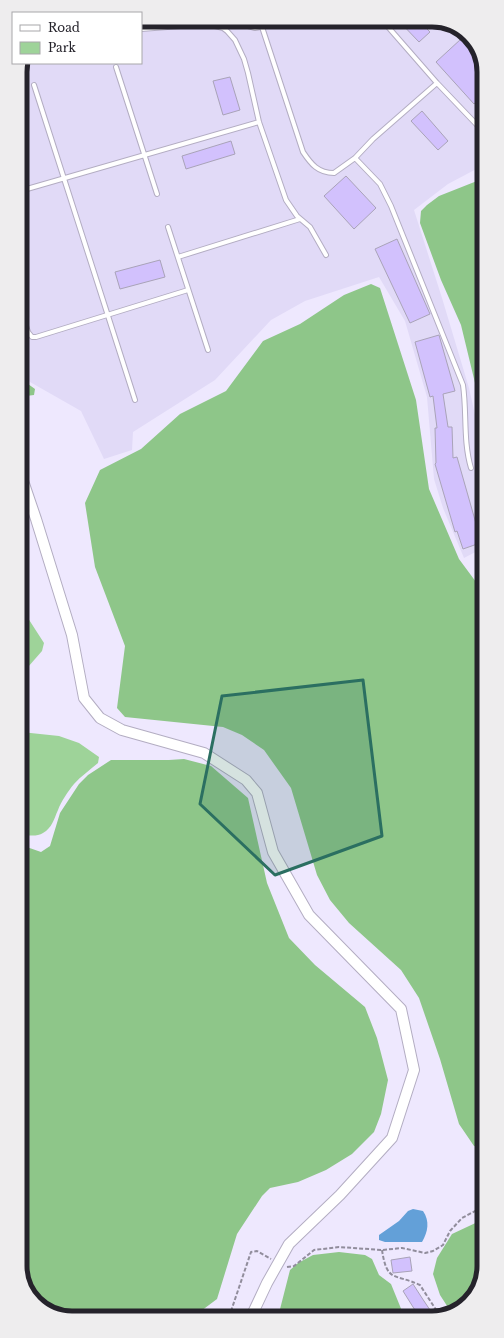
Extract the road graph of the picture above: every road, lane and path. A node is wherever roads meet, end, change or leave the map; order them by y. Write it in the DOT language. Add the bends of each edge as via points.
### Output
graph roads {
  1 [pos="167,27"];
  2 [pos="219,27"];
  3 [pos="252,27"];
  4 [pos="262,27"];
  5 [pos="388,27"];
  6 [pos="142,29"];
  7 [pos="116,67"];
  8 [pos="437,83"];
  9 [pos="34,85"];
  10 [pos="259,122"];
  11 [pos="477,125"];
  12 [pos="145,155"];
  13 [pos="355,158"];
  14 [pos="64,179"];
  15 [pos="27,189"];
  16 [pos="157,194"];
  17 [pos="300,219"];
  18 [pos="168,227"];
  19 [pos="326,255"];
  20 [pos="178,256"];
  21 [pos="188,290"];
  22 [pos="108,314"];
  23 [pos="27,329"];
  24 [pos="208,350"];
  25 [pos="135,400"];
  26 [pos="471,468"];
  27 [pos="27,493"];
  28 [pos="477,1210"];
  29 [pos="254,1311"];
  30 [pos="437,1311"];
  1 -- 6 [label="lane"];
  2 -- 10 [label="lane" via="235,40 244,59"];
  3 -- 4 [label="lane"];
  4 -- 13 [label="lane" via="303,152 309,161 318,170 334,173"];
  5 -- 8 [label="lane"];
  7 -- 12 [label="lane"];
  8 -- 11 [label="lane"];
  8 -- 13 [label="lane"];
  9 -- 14 [label="lane"];
  10 -- 12 [label="lane"];
  10 -- 17 [label="lane" via="286,200"];
  12 -- 14 [label="lane"];
  12 -- 16 [label="lane"];
  13 -- 26 [label="lane" via="380,184 391,206 462,385 466,403 466,443"];
  14 -- 15 [label="lane"];
  14 -- 22 [label="lane"];
  17 -- 19 [label="lane" via="315,233"];
  17 -- 20 [label="lane"];
  18 -- 20 [label="lane"];
  20 -- 21 [label="lane"];
  21 -- 22 [label="lane"];
  21 -- 24 [label="lane"];
  22 -- 23 [label="lane" via="32,337"];
  22 -- 25 [label="lane"];
  27 -- 29 [label="street" via="72,635 84,698 100,718 122,730 204,753 246,780 257,793 273,852 309,915 400,1009 414,1070 392,1138 340,1195 289,1244"];
  28 -- 30 [label="path" via="462,1218 450,1231 443,1245 433,1251 425,1253 402,1248 382,1250 387,1271 420,1285"];
}
